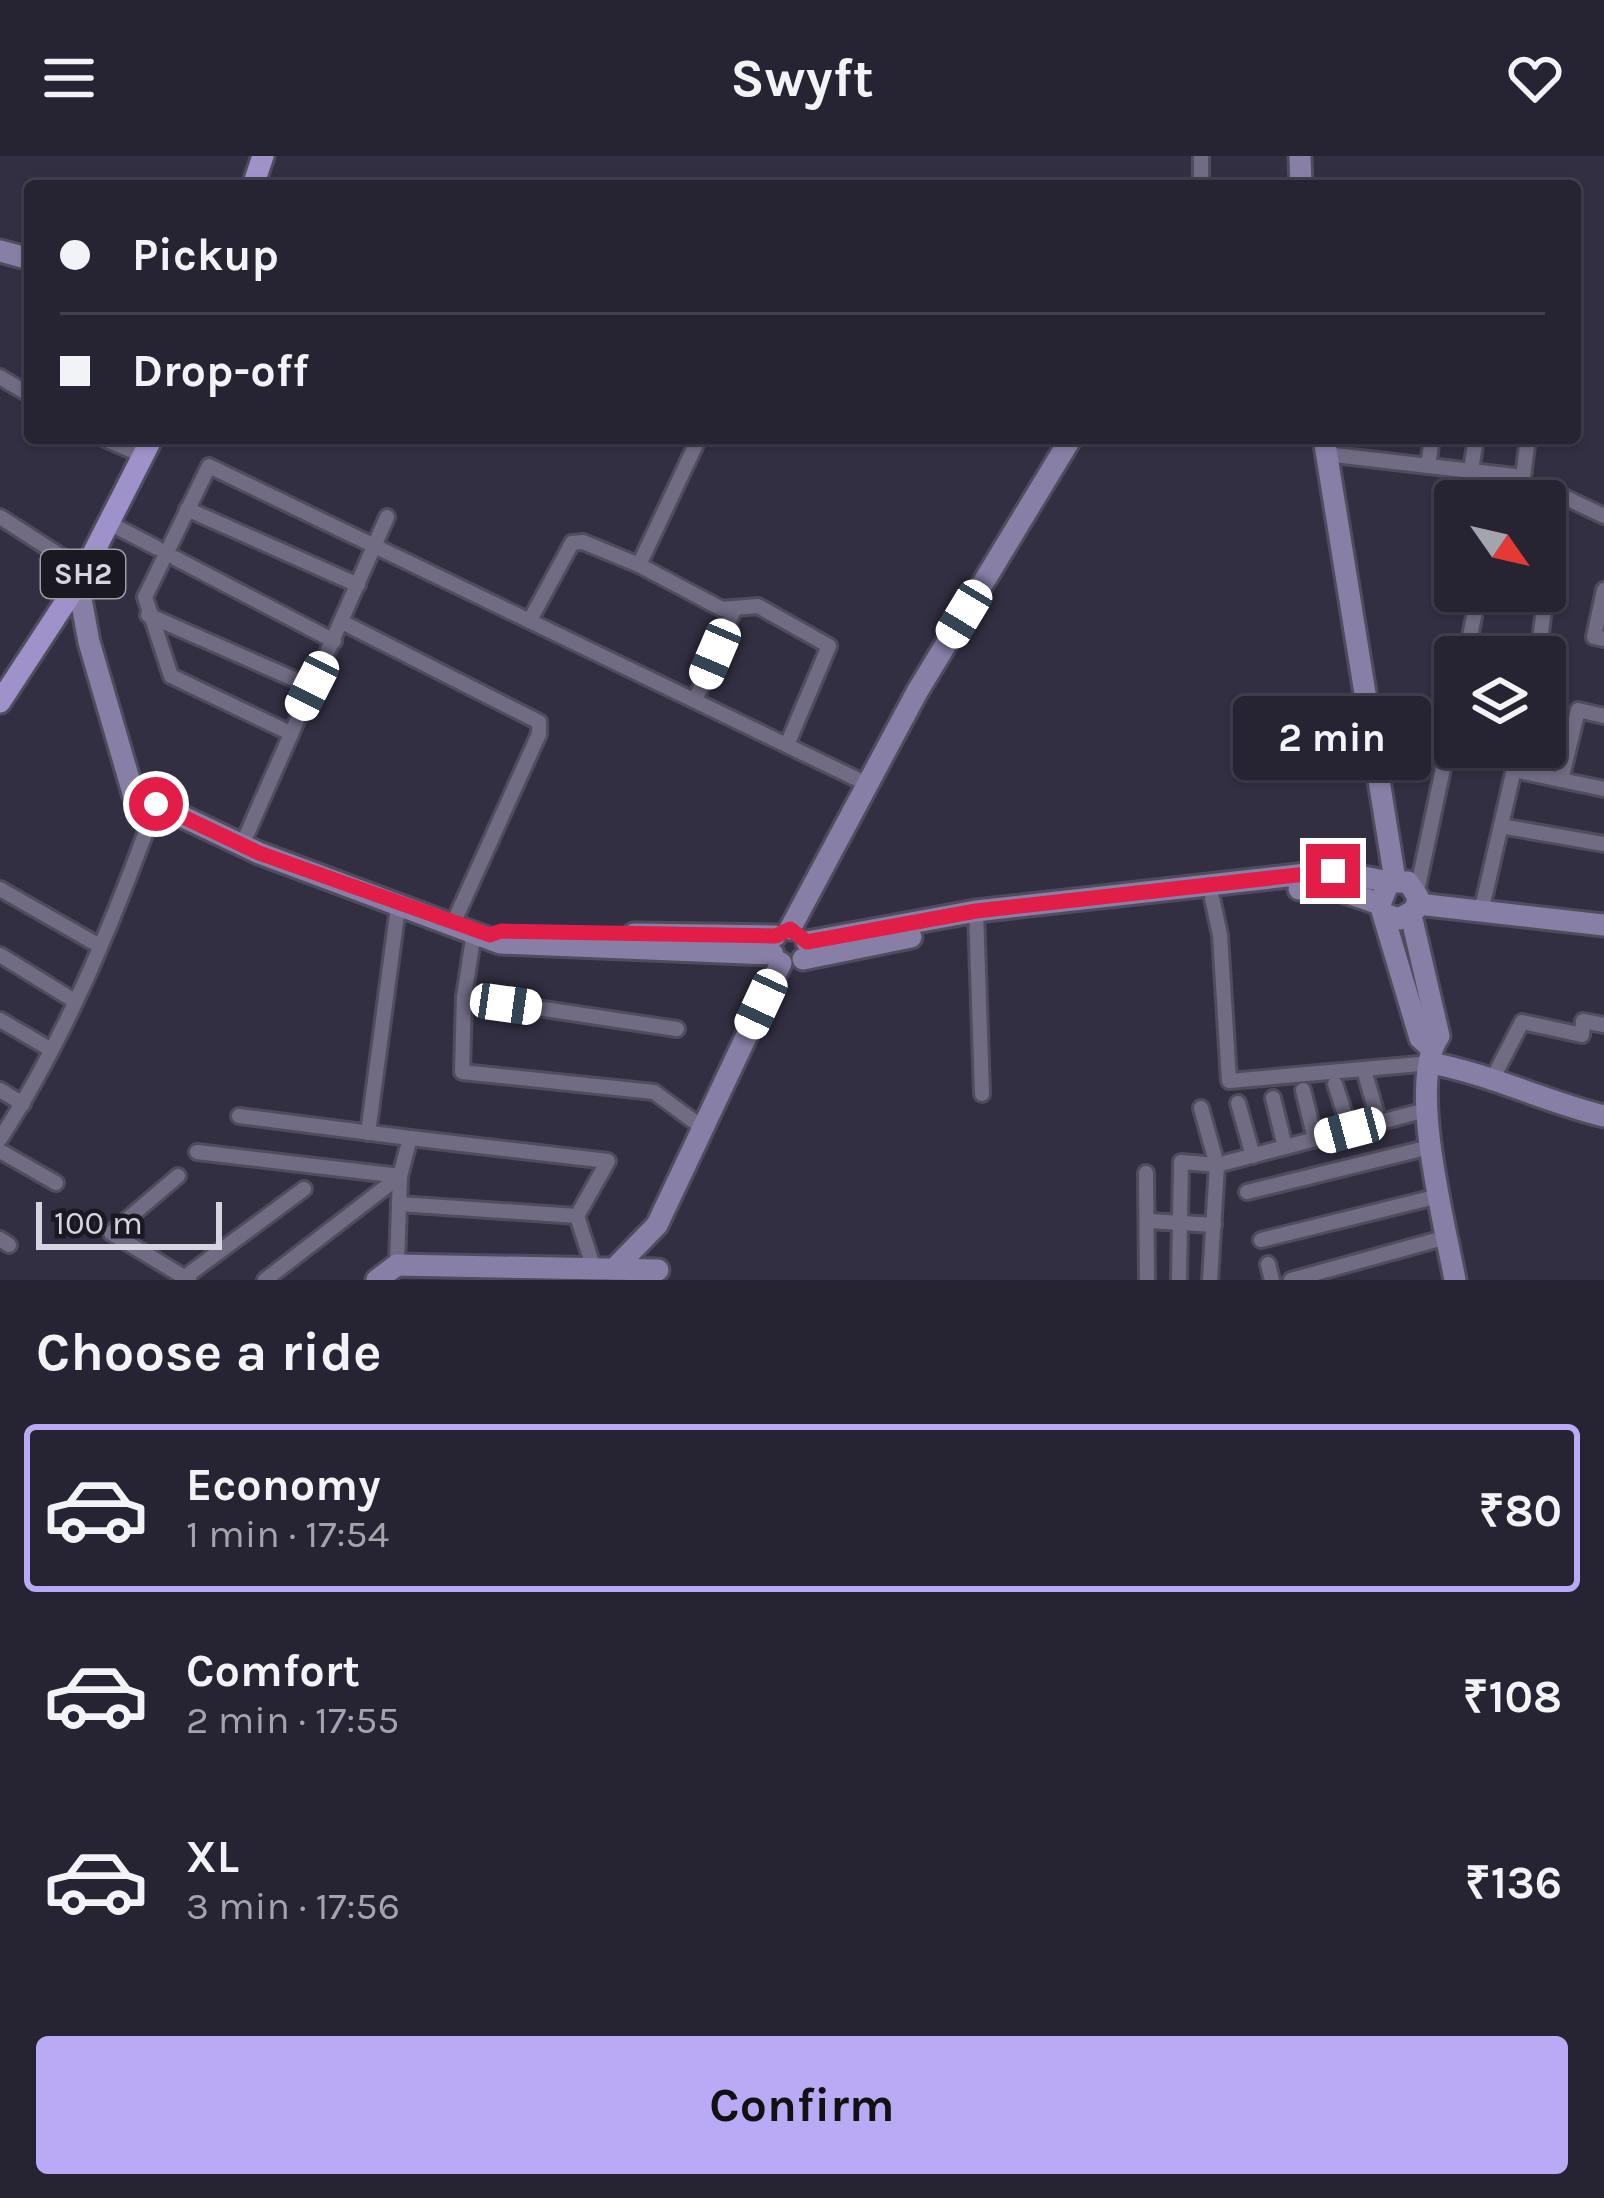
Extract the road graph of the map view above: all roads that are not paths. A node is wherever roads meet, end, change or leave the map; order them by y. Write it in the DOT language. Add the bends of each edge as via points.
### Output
graph roads {
  1 [pos="142,444"];
  2 [pos="143,444"];
  3 [pos="697,444"];
  4 [pos="1067,444"];
  5 [pos="1431,444"];
  6 [pos="1475,444"];
  7 [pos="1527,444"];
  8 [pos="1325,446"];
  9 [pos="1428,466"];
  10 [pos="1471,471"];
  11 [pos="1485,480"];
  12 [pos="1516,480"];
  13 [pos="1566,498"];
  14 [pos="187,509"];
  15 [pos="1604,516"];
  16 [pos="0,517"];
  17 [pos="387,518"];
  18 [pos="111,524"];
  19 [pos="376,544"];
  20 [pos="158,548"];
  21 [pos="176,558"];
  22 [pos="639,565"];
  23 [pos="74,575"];
  24 [pos="358,585"];
  25 [pos="1604,590"];
  26 [pos="734,610"];
  27 [pos="148,615"];
  28 [pos="530,620"];
  29 [pos="342,622"];
  30 [pos="1604,639"];
  31 [pos="334,641"];
  32 [pos="0,684"];
  33 [pos="312,686"];
  34 [pos="696,698"];
  35 [pos="0,702"];
  36 [pos="1604,716"];
  37 [pos="288,732"];
  38 [pos="787,746"];
  39 [pos="1443,768"];
  40 [pos="1514,770"];
  41 [pos="1561,780"];
  42 [pos="867,784"];
  43 [pos="1604,789"];
  44 [pos="156,804"];
  45 [pos="1501,826"];
  46 [pos="1604,844"];
  47 [pos="242,845"];
  48 [pos="1392,881"];
  49 [pos="0,889"];
  50 [pos="1212,898"];
  51 [pos="1415,903"];
  52 [pos="398,907"];
  53 [pos="1482,908"];
  54 [pos="1383,910"];
  55 [pos="977,918"];
  56 [pos="1604,925"];
  57 [pos="472,931"];
  58 [pos="98,945"];
  59 [pos="788,947"];
  60 [pos="0,955"];
  61 [pos="464,997"];
  62 [pos="73,1000"];
  63 [pos="0,1020"];
  64 [pos="1604,1025"];
  65 [pos="677,1029"];
  66 [pos="50,1049"];
  67 [pos="1431,1056"];
  68 [pos="1494,1076"];
  69 [pos="1366,1077"];
  70 [pos="1336,1084"];
  71 [pos="0,1090"];
  72 [pos="1303,1090"];
  73 [pos="982,1094"];
  74 [pos="1273,1098"];
  75 [pos="1238,1102"];
  76 [pos="23,1104"];
  77 [pos="1201,1108"];
  78 [pos="1426,1110"];
  79 [pos="239,1116"];
  80 [pos="1604,1116"];
  81 [pos="1379,1122"];
  82 [pos="703,1128"];
  83 [pos="1350,1130"];
  84 [pos="368,1133"];
  85 [pos="410,1138"];
  86 [pos="0,1139"];
  87 [pos="1315,1139"];
  88 [pos="1430,1147"];
  89 [pos="1285,1148"];
  90 [pos="0,1151"];
  91 [pos="197,1152"];
  92 [pos="1253,1156"];
  93 [pos="1216,1165"];
  94 [pos="1146,1173"];
  95 [pos="178,1176"];
  96 [pos="400,1176"];
  97 [pos="56,1183"];
  98 [pos="304,1189"];
  99 [pos="1247,1192"];
  100 [pos="1439,1196"];
  101 [pos="399,1204"];
  102 [pos="578,1216"];
  103 [pos="1149,1221"];
  104 [pos="1180,1222"];
  105 [pos="657,1225"];
  106 [pos="1214,1225"];
  107 [pos="1447,1238"];
  108 [pos="1261,1240"];
  109 [pos="1268,1264"];
  110 [pos="397,1265"];
  111 [pos="604,1269"];
  112 [pos="546,1274"];
  113 [pos="659,1275"];
  114 [pos="187,1279"];
  115 [pos="266,1280"];
  116 [pos="377,1280"];
  117 [pos="1147,1280"];
  118 [pos="1179,1280"];
  119 [pos="1210,1280"];
  120 [pos="1272,1280"];
  121 [pos="1291,1280"];
  122 [pos="1455,1280"];
  1 -- 23 [label="main road, SH2"];
  2 -- 18 [label="main road, SH2"];
  3 -- 22 [label="street"];
  4 -- 42 [label="street"];
  5 -- 9 [label="street"];
  6 -- 10 [label="street"];
  7 -- 12 [label="street"];
  8 -- 9 [label="street"];
  8 -- 48 [label="street"];
  9 -- 10 [label="street"];
  10 -- 11 [label="street"];
  13 -- 15 [label="street"];
  14 -- 19 [label="street" via="209,466"];
  14 -- 24 [label="street"];
  14 -- 27 [label="street" via="146,597"];
  16 -- 23 [label="street"];
  17 -- 19 [label="street"];
  18 -- 20 [label="street"];
  18 -- 23 [label="main road, SH2"];
  19 -- 24 [label="street"];
  19 -- 28 [label="street"];
  21 -- 31 [label="street"];
  22 -- 26 [label="street"];
  22 -- 28 [label="street" via="572,543"];
  23 -- 32 [label="main road, SH2"];
  23 -- 35 [label="main road, SH2"];
  23 -- 44 [label="street" via="133,793"];
  24 -- 29 [label="street"];
  25 -- 30 [label="street" via="1594,637"];
  26 -- 34 [label="street"];
  26 -- 38 [label="street" via="758,606 829,646"];
  27 -- 33 [label="street"];
  27 -- 37 [label="street" via="171,676"];
  28 -- 34 [label="street"];
  29 -- 31 [label="street"];
  29 -- 57 [label="street" via="539,722"];
  31 -- 33 [label="street"];
  33 -- 37 [label="street"];
  34 -- 38 [label="street"];
  36 -- 41 [label="street" via="1577,710"];
  37 -- 47 [label="street"];
  38 -- 42 [label="street"];
  39 -- 51 [label="street"];
  40 -- 41 [label="street"];
  40 -- 45 [label="street"];
  41 -- 43 [label="street"];
  42 -- 59 [label="street"];
  44 -- 47 [label="street"];
  44 -- 58 [label="street"];
  45 -- 46 [label="street"];
  45 -- 53 [label="street"];
  47 -- 52 [label="street"];
  48 -- 51 [label="street" via="1408,882"];
  48 -- 54 [label="street"];
  48 -- 55 [label="street" via="1333,871"];
  49 -- 58 [label="street"];
  50 -- 54 [label="street" via="1327,886"];
  50 -- 55 [label="street"];
  50 -- 67 [label="street" via="1229,1081"];
  51 -- 53 [label="street"];
  51 -- 54 [label="street"];
  51 -- 67 [label="street" via="1439,1036"];
  52 -- 57 [label="street"];
  52 -- 84 [label="street"];
  53 -- 56 [label="street"];
  54 -- 67 [label="street"];
  55 -- 59 [label="street"];
  55 -- 73 [label="street"];
  57 -- 59 [label="street" via="500,944"];
  57 -- 61 [label="street"];
  58 -- 62 [label="street"];
  59 -- 82 [label="street"];
  60 -- 62 [label="street"];
  61 -- 65 [label="street"];
  61 -- 82 [label="street" via="462,1072 654,1092"];
  62 -- 66 [label="street"];
  63 -- 66 [label="street"];
  64 -- 68 [label="street" via="1583,1021 1582,1035 1522,1022"];
  66 -- 76 [label="street"];
  67 -- 68 [label="street"];
  67 -- 78 [label="street"];
  68 -- 80 [label="street" via="1536,1100"];
  69 -- 81 [label="street"];
  70 -- 83 [label="street"];
  71 -- 76 [label="street"];
  72 -- 87 [label="street"];
  74 -- 89 [label="street"];
  75 -- 92 [label="street"];
  76 -- 86 [label="street"];
  77 -- 93 [label="street"];
  78 -- 81 [label="street"];
  78 -- 88 [label="street"];
  79 -- 84 [label="street"];
  81 -- 83 [label="street"];
  82 -- 105 [label="street"];
  83 -- 87 [label="street"];
  84 -- 85 [label="street"];
  85 -- 96 [label="street"];
  85 -- 102 [label="street" via="608,1161"];
  87 -- 89 [label="street"];
  88 -- 99 [label="street"];
  88 -- 100 [label="street"];
  89 -- 92 [label="street"];
  90 -- 97 [label="street"];
  91 -- 96 [label="street"];
  92 -- 93 [label="street"];
  93 -- 104 [label="street" via="1180,1162"];
  93 -- 106 [label="street"];
  94 -- 103 [label="street"];
  95 -- 114 [label="street" via="111,1233"];
  96 -- 101 [label="street"];
  96 -- 115 [label="street"];
  98 -- 114 [label="street"];
  100 -- 107 [label="street"];
  100 -- 108 [label="street"];
  101 -- 102 [label="street"];
  101 -- 110 [label="street"];
  102 -- 111 [label="street"];
  103 -- 104 [label="street"];
  103 -- 117 [label="street"];
  104 -- 106 [label="street"];
  104 -- 118 [label="street"];
  105 -- 111 [label="street"];
  105 -- 113 [label="street"];
  106 -- 119 [label="street"];
  107 -- 121 [label="street"];
  107 -- 122 [label="street"];
  109 -- 120 [label="street"];
  110 -- 112 [label="street"];
  110 -- 116 [label="street"];
  111 -- 112 [label="street"];
  111 -- 113 [label="street"];
}
